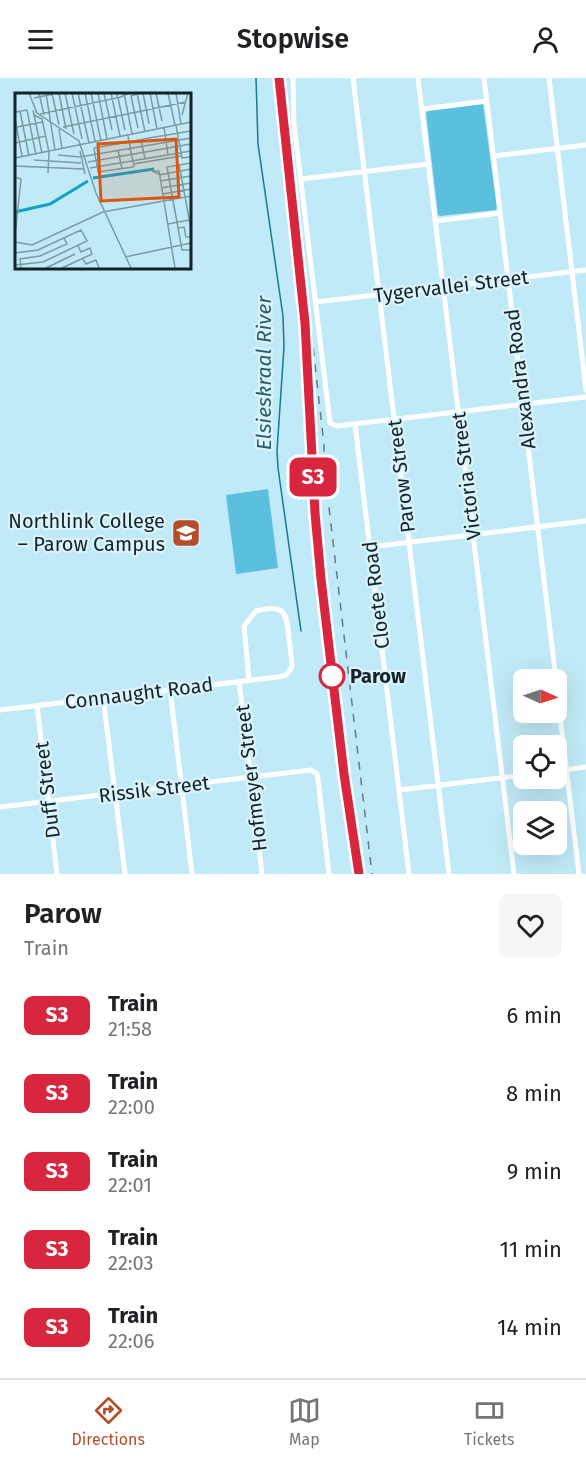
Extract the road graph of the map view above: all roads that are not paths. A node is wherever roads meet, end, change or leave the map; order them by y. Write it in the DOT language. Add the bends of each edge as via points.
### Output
graph roads {
  1 [pos="293,78"];
  2 [pos="353,78"];
  3 [pos="418,78"];
  4 [pos="484,78"];
  5 [pos="549,78"];
  6 [pos="487,100"];
  7 [pos="422,109"];
  8 [pos="586,145"];
  9 [pos="557,148"];
  10 [pos="494,156"];
  11 [pos="429,164"];
  12 [pos="365,172"];
  13 [pos="300,179"];
  14 [pos="500,213"];
  15 [pos="435,221"];
  16 [pos="586,270"];
  17 [pos="572,271"];
  18 [pos="508,279"];
  19 [pos="444,287"];
  20 [pos="379,295"];
  21 [pos="315,302"];
  22 [pos="586,390"];
  23 [pos="586,397"];
  24 [pos="523,404"];
  25 [pos="459,412"];
  26 [pos="394,419"];
  27 [pos="355,424"];
  28 [pos="586,521"];
  29 [pos="538,527"];
  30 [pos="474,535"];
  31 [pos="409,542"];
  32 [pos="370,547"];
  33 [pos="555,669"];
  34 [pos="249,680"];
  35 [pos="239,681"];
  36 [pos="170,689"];
  37 [pos="103,697"];
  38 [pos="37,705"];
  39 [pos="0,710"];
  40 [pos="586,767"];
  41 [pos="567,770"];
  42 [pos="513,776"];
  43 [pos="250,777"];
  44 [pos="502,778"];
  45 [pos="182,786"];
  46 [pos="438,786"];
  47 [pos="399,790"];
  48 [pos="115,794"];
  49 [pos="48,801"];
  50 [pos="0,807"];
  51 [pos="57,874"];
  52 [pos="125,874"];
  53 [pos="192,874"];
  54 [pos="262,874"];
  55 [pos="329,874"];
  56 [pos="409,874"];
  57 [pos="449,874"];
  58 [pos="514,874"];
  59 [pos="579,874"];
  1 -- 13 [label="street"];
  2 -- 12 [label="street, Parow Street"];
  3 -- 7 [label="street, Victoria Street"];
  4 -- 6 [label="street, Alexandra Road"];
  5 -- 9 [label="street"];
  6 -- 7 [label="street"];
  6 -- 10 [label="street, Alexandra Road"];
  7 -- 11 [label="street, Victoria Street"];
  8 -- 9 [label="street"];
  9 -- 10 [label="street"];
  9 -- 17 [label="street"];
  10 -- 14 [label="street, Alexandra Road"];
  11 -- 12 [label="street"];
  11 -- 15 [label="street, Victoria Street"];
  12 -- 13 [label="street"];
  12 -- 20 [label="street, Parow Street"];
  13 -- 21 [label="street"];
  14 -- 15 [label="street"];
  14 -- 18 [label="street, Alexandra Road"];
  15 -- 19 [label="street, Victoria Street"];
  16 -- 17 [label="street, Tygervallei Street"];
  17 -- 18 [label="street, Tygervallei Street"];
  17 -- 22 [label="street"];
  18 -- 19 [label="street, Tygervallei Street"];
  18 -- 24 [label="street, Alexandra Road"];
  19 -- 20 [label="street, Tygervallei Street"];
  19 -- 25 [label="street, Victoria Street"];
  20 -- 21 [label="street, Tygervallei Street"];
  20 -- 26 [label="street, Parow Street"];
  21 -- 27 [label="street" via="329,421 334,426"];
  23 -- 24 [label="street"];
  24 -- 25 [label="street"];
  24 -- 29 [label="street, Alexandra Road"];
  25 -- 26 [label="street"];
  25 -- 30 [label="street, Victoria Street"];
  26 -- 27 [label="street"];
  26 -- 31 [label="street, Parow Street"];
  27 -- 32 [label="street, Cloete Road"];
  28 -- 29 [label="street"];
  29 -- 30 [label="street"];
  29 -- 33 [label="street, Alexandra Road"];
  30 -- 31 [label="street"];
  30 -- 44 [label="street, Victoria Street"];
  31 -- 32 [label="street"];
  31 -- 46 [label="street, Parow Street"];
  32 -- 47 [label="street, Cloete Road"];
  34 -- 34 [label="street, Connaught Road" via="244,626 256,611 281,610 288,621 292,667 286,675"];
  34 -- 35 [label="street, Connaught Road"];
  35 -- 36 [label="street, Connaught Road"];
  35 -- 43 [label="street, Hofmeyer Street"];
  36 -- 37 [label="street, Connaught Road"];
  36 -- 45 [label="street"];
  37 -- 38 [label="street, Connaught Road"];
  37 -- 48 [label="street"];
  38 -- 39 [label="street, Connaught Road"];
  38 -- 49 [label="street, Duff Street"];
  40 -- 41 [label="street"];
  41 -- 59 [label="street, Alexandra Road"];
  42 -- 44 [label="street"];
  43 -- 45 [label="street, Rissik Street"];
  43 -- 54 [label="street, Hofmeyer Street"];
  43 -- 55 [label="street, Rissik Street" via="315,772"];
  44 -- 46 [label="street"];
  44 -- 58 [label="street, Victoria Street"];
  45 -- 48 [label="street, Rissik Street"];
  45 -- 53 [label="street"];
  46 -- 47 [label="street"];
  46 -- 57 [label="street, Parow Street"];
  47 -- 56 [label="street, Cloete Road"];
  48 -- 49 [label="street, Rissik Street"];
  48 -- 52 [label="street"];
  49 -- 50 [label="street, Rissik Street"];
  49 -- 51 [label="street, Duff Street"];
}
